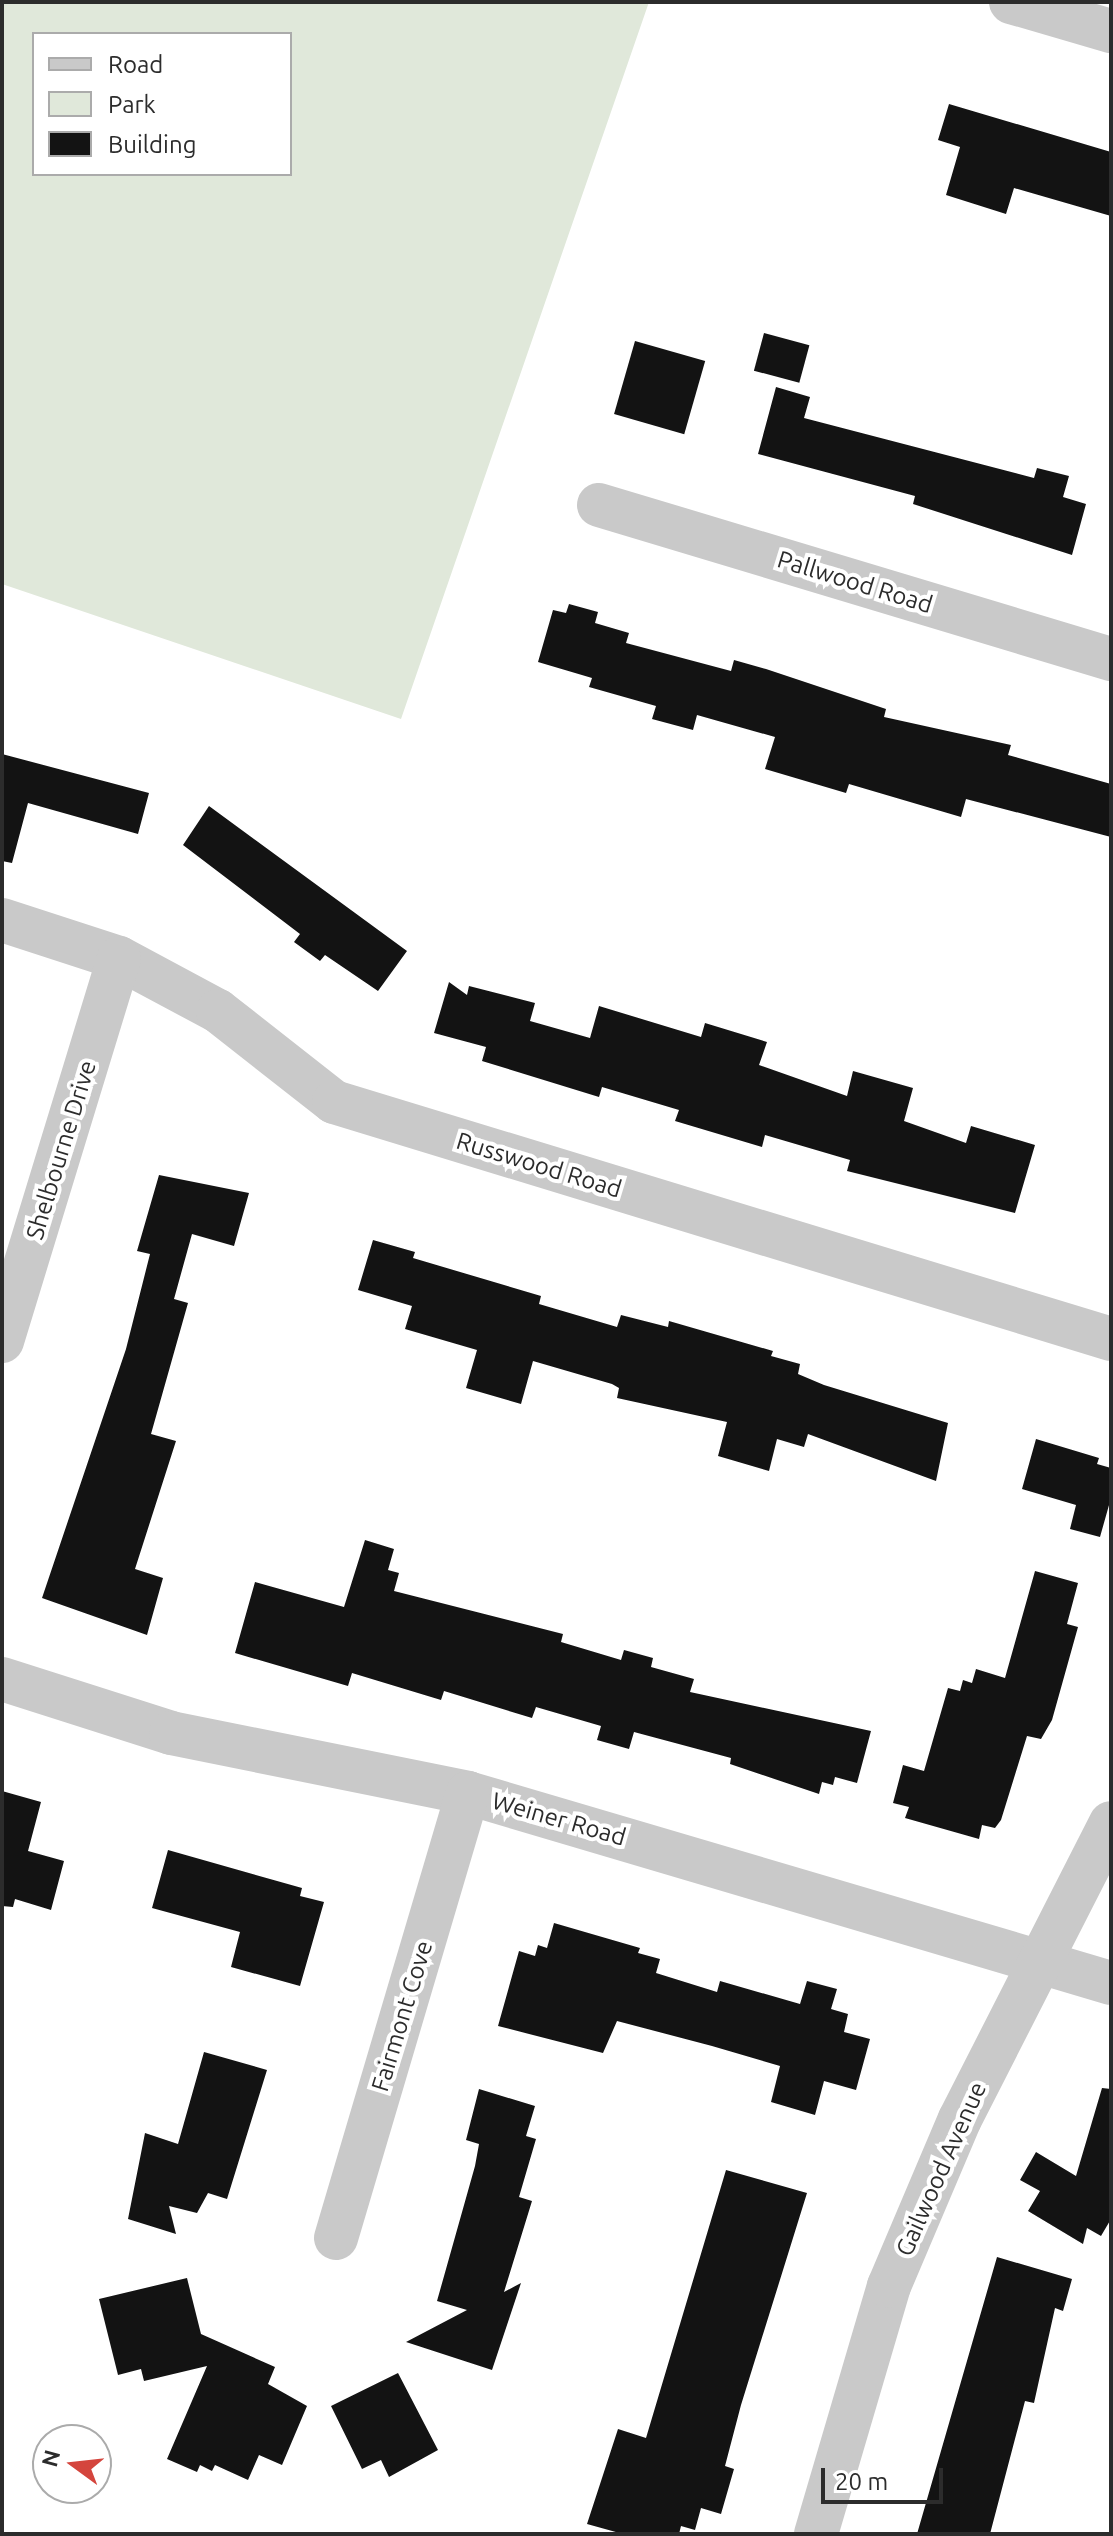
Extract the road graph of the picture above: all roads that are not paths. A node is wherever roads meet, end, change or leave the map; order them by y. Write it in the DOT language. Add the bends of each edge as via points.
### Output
graph roads {
  1 [pos="1011,2"];
  2 [pos="1111,31"];
  3 [pos="599,505"];
  4 [pos="1111,659"];
  5 [pos="2,920"];
  6 [pos="119,958"];
  7 [pos="1111,1339"];
  8 [pos="2,1341"];
  9 [pos="2,1679"];
  10 [pos="468,1793"];
  11 [pos="1111,1823"];
  12 [pos="1042,1961"];
  13 [pos="1111,1983"];
  14 [pos="336,2238"];
  15 [pos="816,2534"];
  1 -- 2 [label="street"];
  3 -- 4 [label="street, Pallwood Road"];
  5 -- 6 [label="street, Russwood Road"];
  6 -- 7 [label="street, Russwood Road" via="218,1011 334,1102"];
  6 -- 8 [label="street, Shelbourne Drive"];
  9 -- 10 [label="street, Weiner Road" via="171,1733"];
  10 -- 12 [label="street, Weiner Road"];
  10 -- 14 [label="street, Fairmont Cove"];
  11 -- 12 [label="street, Gailwood Avenue"];
  12 -- 13 [label="street, Weiner Road"];
  12 -- 15 [label="street, Gailwood Avenue" via="960,2119 889,2286"];
}
